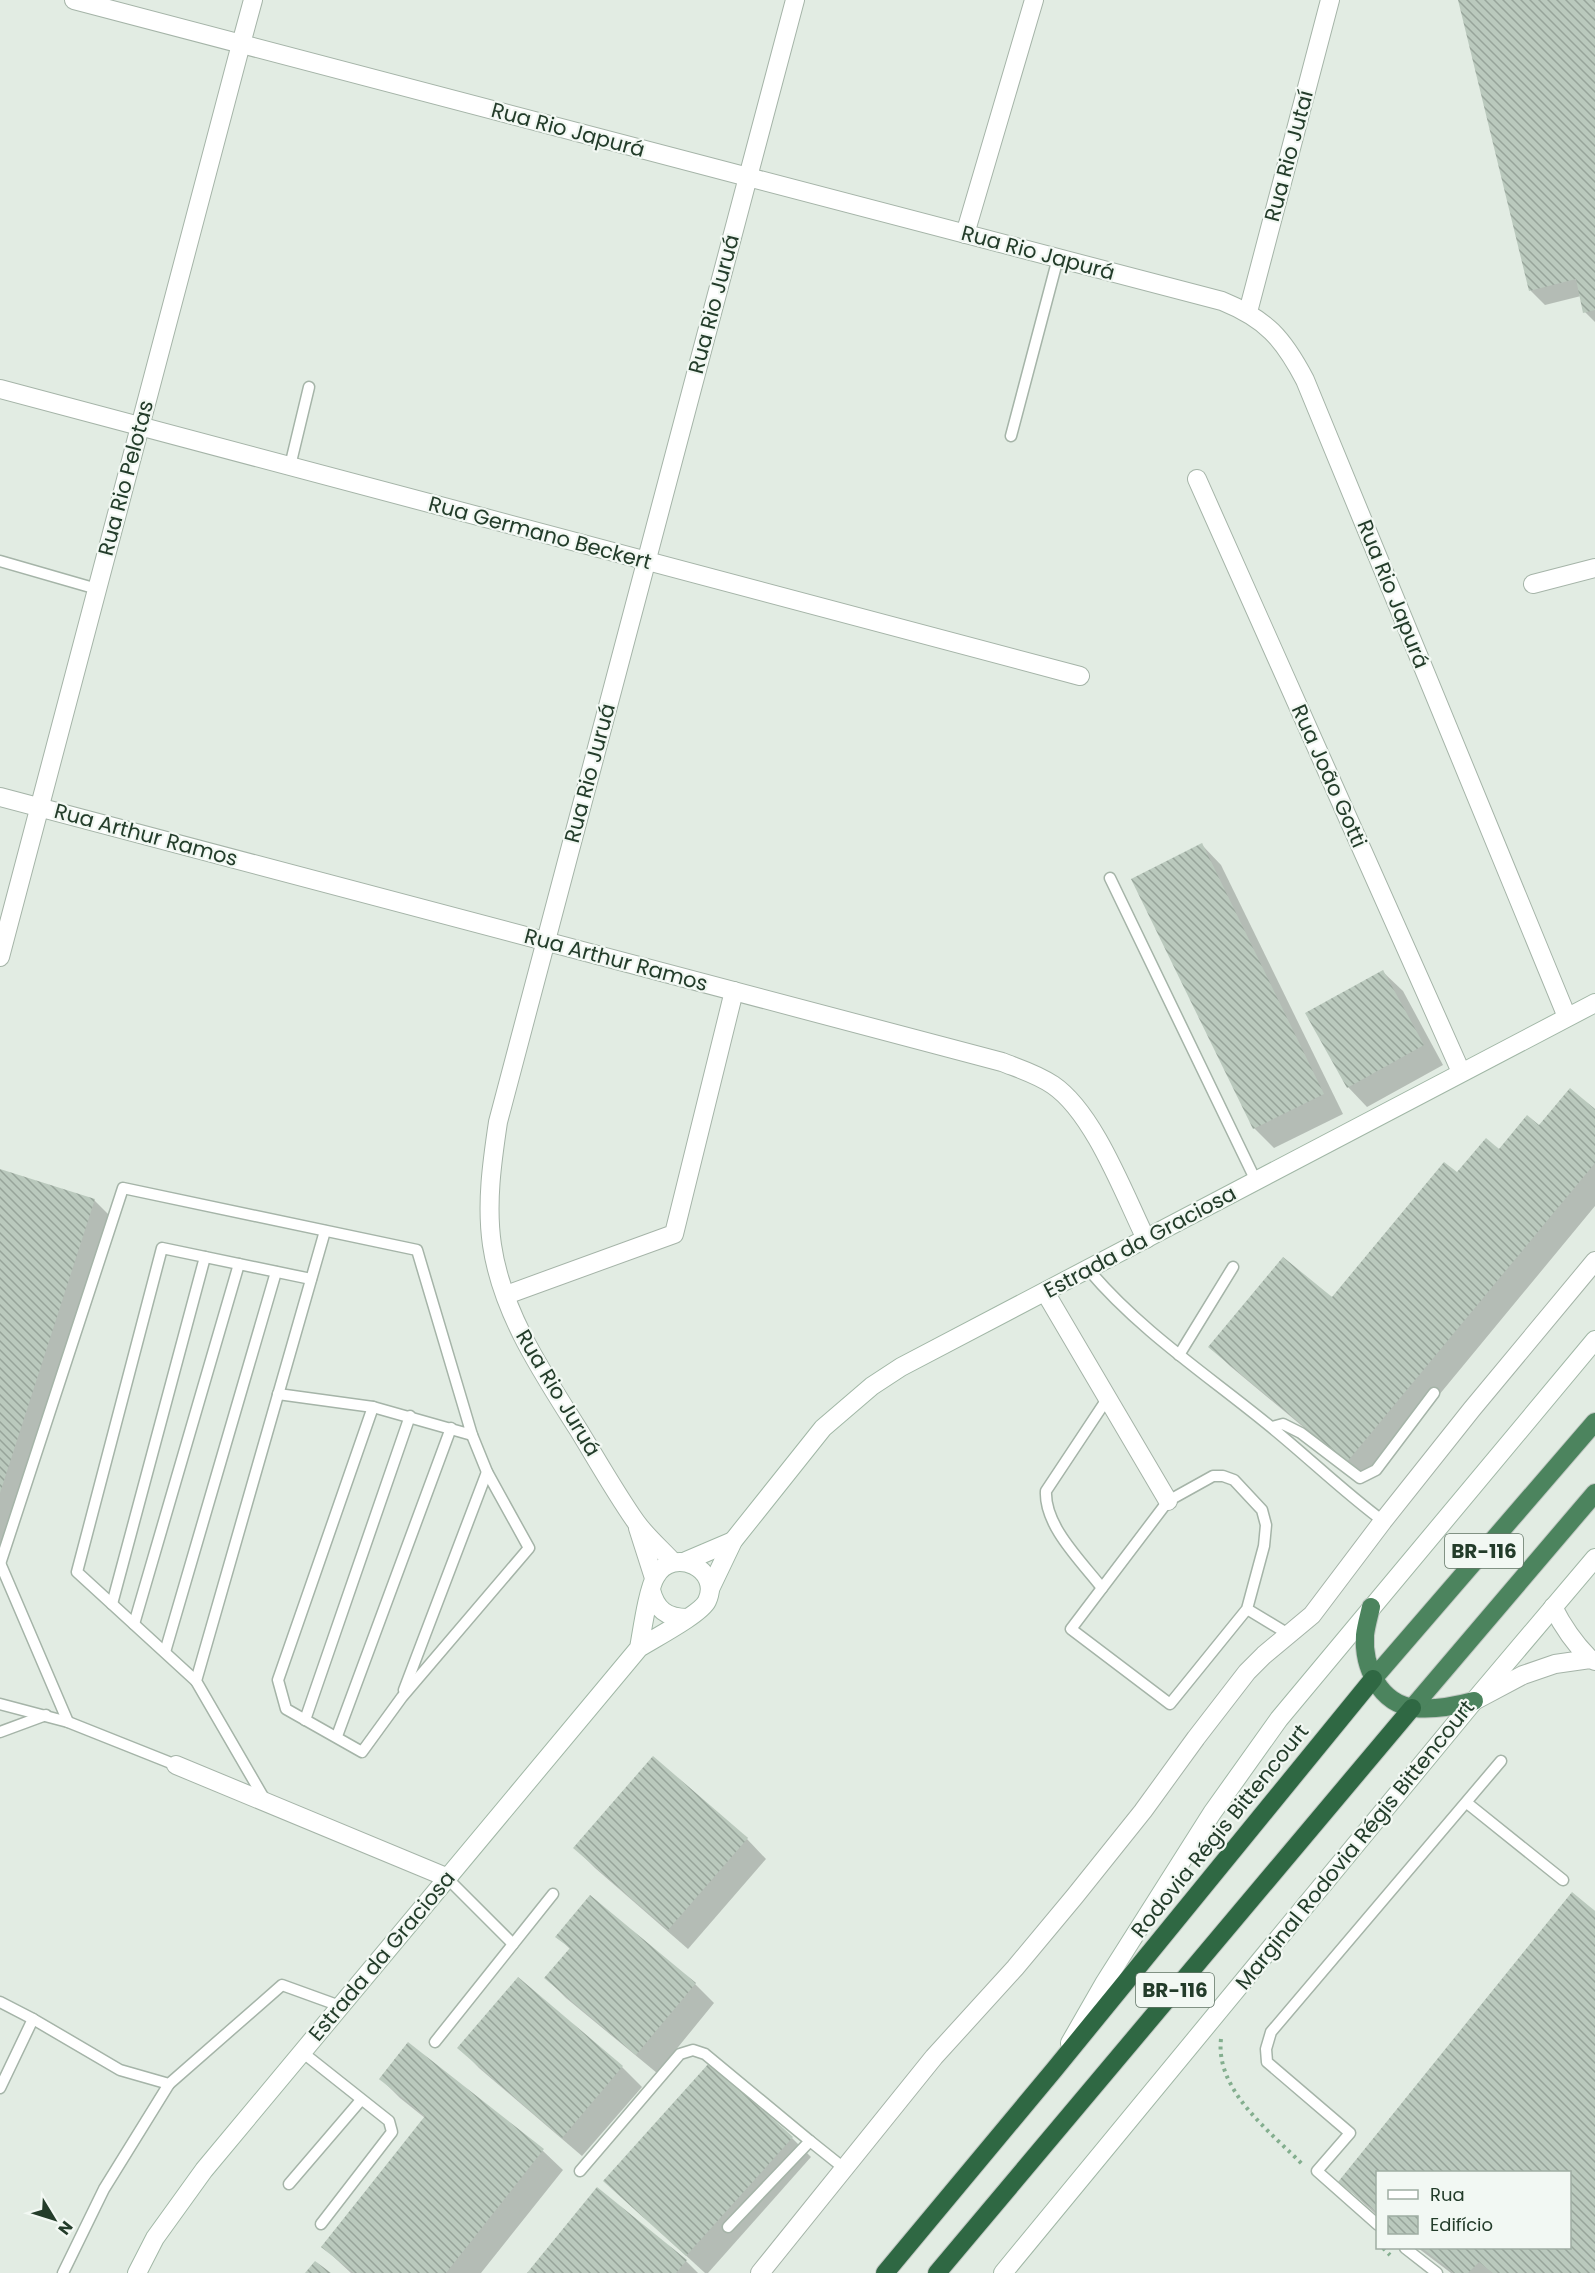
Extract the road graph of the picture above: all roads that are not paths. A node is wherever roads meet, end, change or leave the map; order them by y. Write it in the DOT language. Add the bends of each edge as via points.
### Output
graph roads {
  1 [pos="74,0"];
  2 [pos="253,0"];
  3 [pos="795,0"];
  4 [pos="1034,0"];
  5 [pos="1330,0"];
  6 [pos="241,44"];
  7 [pos="748,177"];
  8 [pos="965,234"];
  9 [pos="1058,258"];
  10 [pos="1248,312"];
  11 [pos="309,387"];
  12 [pos="0,389"];
  13 [pos="140,426"];
  14 [pos="1011,436"];
  15 [pos="290,466"];
  16 [pos="1197,479"];
  17 [pos="0,561"];
  18 [pos="646,561"];
  19 [pos="1595,568"];
  20 [pos="1533,584"];
  21 [pos="97,589"];
  22 [pos="1080,676"];
  23 [pos="0,797"];
  24 [pos="40,807"];
  25 [pos="1110,878"];
  26 [pos="546,942"];
  27 [pos="0,957"];
  28 [pos="734,991"];
  29 [pos="1595,1003"];
  30 [pos="1567,1017"];
  31 [pos="1461,1072"];
  32 [pos="1256,1181"];
  33 [pos="325,1231"];
  34 [pos="1146,1239"];
  35 [pos="206,1257"];
  36 [pos="1595,1261"];
  37 [pos="239,1264"];
  38 [pos="1233,1267"];
  39 [pos="1088,1269"];
  40 [pos="276,1272"];
  41 [pos="311,1279"];
  42 [pos="1045,1292"];
  43 [pos="506,1294"];
  44 [pos="1595,1340"];
  45 [pos="1179,1355"];
  46 [pos="1434,1393"];
  47 [pos="278,1394"];
  48 [pos="1107,1399"];
  49 [pos="373,1407"];
  50 [pos="410,1416"];
  51 [pos="1595,1422"];
  52 [pos="1272,1427"];
  53 [pos="451,1428"];
  54 [pos="472,1435"];
  55 [pos="487,1472"];
  56 [pos="1595,1493"];
  57 [pos="1168,1501"];
  58 [pos="1383,1521"];
  59 [pos="637,1524"];
  60 [pos="733,1541"];
  61 [pos="1595,1558"];
  62 [pos="679,1562"];
  63 [pos="0,1563"];
  64 [pos="653,1584"];
  65 [pos="1102,1588"];
  66 [pos="710,1589"];
  67 [pos="112,1604"];
  68 [pos="1371,1607"];
  69 [pos="1553,1607"];
  70 [pos="1247,1609"];
  71 [pos="687,1618"];
  72 [pos="134,1624"];
  73 [pos="1290,1635"];
  74 [pos="639,1648"];
  75 [pos="165,1652"];
  76 [pos="1592,1660"];
  77 [pos="1373,1679"];
  78 [pos="196,1681"];
  79 [pos="402,1697"];
  80 [pos="1474,1701"];
  81 [pos="0,1704"];
  82 [pos="1412,1708"];
  83 [pos="46,1715"];
  84 [pos="305,1720"];
  85 [pos="68,1722"];
  86 [pos="0,1732"];
  87 [pos="337,1736"];
  88 [pos="1502,1761"];
  89 [pos="176,1765"];
  90 [pos="266,1803"];
  91 [pos="1467,1803"];
  92 [pos="446,1877"];
  93 [pos="1563,1880"];
  94 [pos="553,1894"];
  95 [pos="513,1944"];
  96 [pos="0,2002"];
  97 [pos="340,2006"];
  98 [pos="33,2019"];
  99 [pos="435,2042"];
  100 [pos="302,2052"];
  101 [pos="1054,2070"];
  102 [pos="169,2084"];
  103 [pos="0,2088"];
  104 [pos="361,2100"];
  105 [pos="810,2141"];
  106 [pos="844,2169"];
  107 [pos="579,2171"];
  108 [pos="289,2184"];
  109 [pos="321,2223"];
  110 [pos="1376,2223"];
  111 [pos="728,2227"];
  112 [pos="1407,2249"];
  113 [pos="63,2273"];
  114 [pos="137,2273"];
  115 [pos="760,2273"];
  116 [pos="885,2273"];
  117 [pos="937,2273"];
  118 [pos="1003,2273"];
  119 [pos="1437,2273"];
  1 -- 6 [label="street, Rua Rio Japurá"];
  2 -- 6 [label="street, Rua Rio Pelotas"];
  3 -- 7 [label="street, Rua Rio Juruá"];
  4 -- 8 [label="street"];
  5 -- 10 [label="street, Rua Rio Jutaí"];
  6 -- 7 [label="street, Rua Rio Japurá"];
  6 -- 13 [label="street, Rua Rio Pelotas"];
  7 -- 8 [label="street, Rua Rio Japurá"];
  7 -- 18 [label="street, Rua Rio Juruá"];
  8 -- 9 [label="street, Rua Rio Japurá"];
  9 -- 10 [label="street, Rua Rio Japurá" via="1222,301"];
  9 -- 14 [label="lane"];
  10 -- 30 [label="street, Rua Rio Japurá" via="1275,334 1305,380"];
  11 -- 15 [label="lane"];
  12 -- 13 [label="street, Rua Germano Beckert"];
  13 -- 15 [label="street, Rua Germano Beckert"];
  13 -- 21 [label="street, Rua Rio Pelotas"];
  15 -- 18 [label="street, Rua Germano Beckert"];
  16 -- 31 [label="street, Rua João Gotti"];
  17 -- 21 [label="lane"];
  18 -- 22 [label="street, Rua Germano Beckert"];
  18 -- 26 [label="street, Rua Rio Juruá"];
  19 -- 20 [label="street"];
  21 -- 24 [label="street, Rua Rio Pelotas"];
  23 -- 24 [label="street, Rua Arthur Ramos"];
  24 -- 26 [label="street, Rua Arthur Ramos"];
  24 -- 27 [label="street, Rua Rio Pelotas"];
  25 -- 32 [label="lane"];
  26 -- 28 [label="street, Rua Arthur Ramos"];
  26 -- 43 [label="street, Rua Rio Juruá" via="498,1122 491,1164 492,1244"];
  28 -- 34 [label="street, Rua Arthur Ramos" via="1002,1062 1054,1086 1091,1126"];
  28 -- 43 [label="street" via="674,1234"];
  29 -- 30 [label="street, Estrada da Graciosa"];
  30 -- 31 [label="street, Estrada da Graciosa"];
  31 -- 32 [label="street, Estrada da Graciosa"];
  32 -- 34 [label="street, Estrada da Graciosa"];
  33 -- 41 [label="lane"];
  33 -- 54 [label="lane" via="417,1250"];
  33 -- 63 [label="lane" via="123,1188"];
  34 -- 39 [label="street, Estrada da Graciosa"];
  35 -- 37 [label="lane"];
  35 -- 67 [label="lane"];
  35 -- 67 [label="lane" via="162,1248 77,1572"];
  36 -- 58 [label="street"];
  37 -- 40 [label="lane"];
  37 -- 72 [label="lane"];
  38 -- 45 [label="lane"];
  39 -- 42 [label="street, Estrada da Graciosa"];
  39 -- 45 [label="lane" via="1112,1297"];
  40 -- 41 [label="lane"];
  40 -- 75 [label="lane"];
  41 -- 47 [label="lane"];
  42 -- 48 [label="street"];
  42 -- 60 [label="street, Estrada da Graciosa" via="872,1386 823,1428"];
  43 -- 59 [label="street, Rua Rio Juruá" via="534,1359"];
  44 -- 68 [label="street"];
  45 -- 52 [label="lane"];
  46 -- 52 [label="lane" via="1376,1470 1360,1478 1301,1432 1283,1424"];
  47 -- 49 [label="lane"];
  47 -- 78 [label="lane"];
  48 -- 57 [label="street"];
  48 -- 65 [label="lane" via="1046,1491 1045,1503 1051,1522"];
  49 -- 50 [label="lane"];
  49 -- 84 [label="lane" via="278,1680 286,1708"];
  50 -- 53 [label="lane"];
  50 -- 84 [label="lane"];
  51 -- 77 [label="highway, Rodovia Régis Bittencourt / BR-116"];
  52 -- 58 [label="lane"];
  53 -- 54 [label="lane"];
  53 -- 87 [label="lane"];
  54 -- 55 [label="lane"];
  55 -- 79 [label="lane"];
  55 -- 79 [label="lane" via="529,1548"];
  56 -- 82 [label="highway, BR-116"];
  57 -- 65 [label="lane"];
  57 -- 70 [label="lane" via="1214,1476 1223,1476 1234,1480 1262,1510 1266,1526 1264,1546"];
  58 -- 73 [label="street" via="1312,1615"];
  59 -- 62 [label="street, Rua Rio Juruá"];
  59 -- 64 [label="street, Rua Rio Juruá"];
  60 -- 62 [label="street, Estrada da Graciosa"];
  60 -- 66 [label="street, Estrada da Graciosa"];
  61 -- 69 [label="street, Marginal Rodovia Régis Bittencourt"];
  62 -- 64 [label="street" via="662,1568"];
  62 -- 66 [label="street" via="698,1566"];
  63 -- 85 [label="lane"];
  64 -- 71 [label="street" via="654,1603 663,1613"];
  64 -- 74 [label="street, Estrada da Graciosa"];
  65 -- 70 [label="lane" via="1071,1629 1170,1704"];
  66 -- 71 [label="street" via="707,1602"];
  67 -- 72 [label="lane"];
  68 -- 77 [label="highway" via="1365,1634"];
  68 -- 101 [label="street" via="1279,1719 1212,1813"];
  69 -- 76 [label="street" via="1574,1644"];
  69 -- 80 [label="street, Marginal Rodovia Régis Bittencourt"];
  70 -- 73 [label="lane"];
  71 -- 74 [label="street, Estrada da Graciosa"];
  72 -- 75 [label="lane"];
  73 -- 106 [label="street" via="1247,1672 1075,1896 934,2057"];
  74 -- 92 [label="street, Estrada da Graciosa"];
  75 -- 78 [label="lane"];
  76 -- 80 [label="street" via="1555,1664 1523,1675"];
  77 -- 82 [label="highway" via="1383,1692"];
  77 -- 101 [label="highway, Rodovia Régis Bittencourt / BR-116"];
  78 -- 90 [label="lane"];
  79 -- 87 [label="lane" via="362,1752"];
  80 -- 82 [label="highway"];
  80 -- 118 [label="street, Marginal Rodovia Régis Bittencourt"];
  81 -- 83 [label="lane"];
  82 -- 117 [label="highway, BR-116"];
  83 -- 85 [label="lane"];
  83 -- 86 [label="lane"];
  84 -- 87 [label="lane"];
  85 -- 89 [label="lane"];
  88 -- 91 [label="lane"];
  89 -- 90 [label="street"];
  90 -- 92 [label="street"];
  91 -- 93 [label="lane"];
  91 -- 110 [label="lane" via="1271,2032 1266,2049 1267,2062 1350,2133 1317,2171"];
  92 -- 95 [label="lane"];
  92 -- 97 [label="street, Estrada da Graciosa"];
  94 -- 95 [label="lane"];
  95 -- 99 [label="lane"];
  96 -- 98 [label="lane"];
  97 -- 100 [label="street, Estrada da Graciosa"];
  97 -- 102 [label="lane" via="282,1985"];
  98 -- 102 [label="lane" via="120,2070"];
  98 -- 103 [label="lane"];
  100 -- 104 [label="lane"];
  100 -- 114 [label="street, Estrada da Graciosa" via="179,2203 154,2238"];
  101 -- 116 [label="highway, Rodovia Régis Bittencourt / BR-116"];
  102 -- 113 [label="lane" via="104,2189"];
  104 -- 108 [label="lane"];
  104 -- 109 [label="lane" via="389,2121 392,2132"];
  105 -- 106 [label="lane"];
  105 -- 107 [label="lane" via="705,2054 693,2050 680,2054"];
  105 -- 111 [label="lane"];
  106 -- 115 [label="street"];
  112 -- 119 [label="lane"];
}
